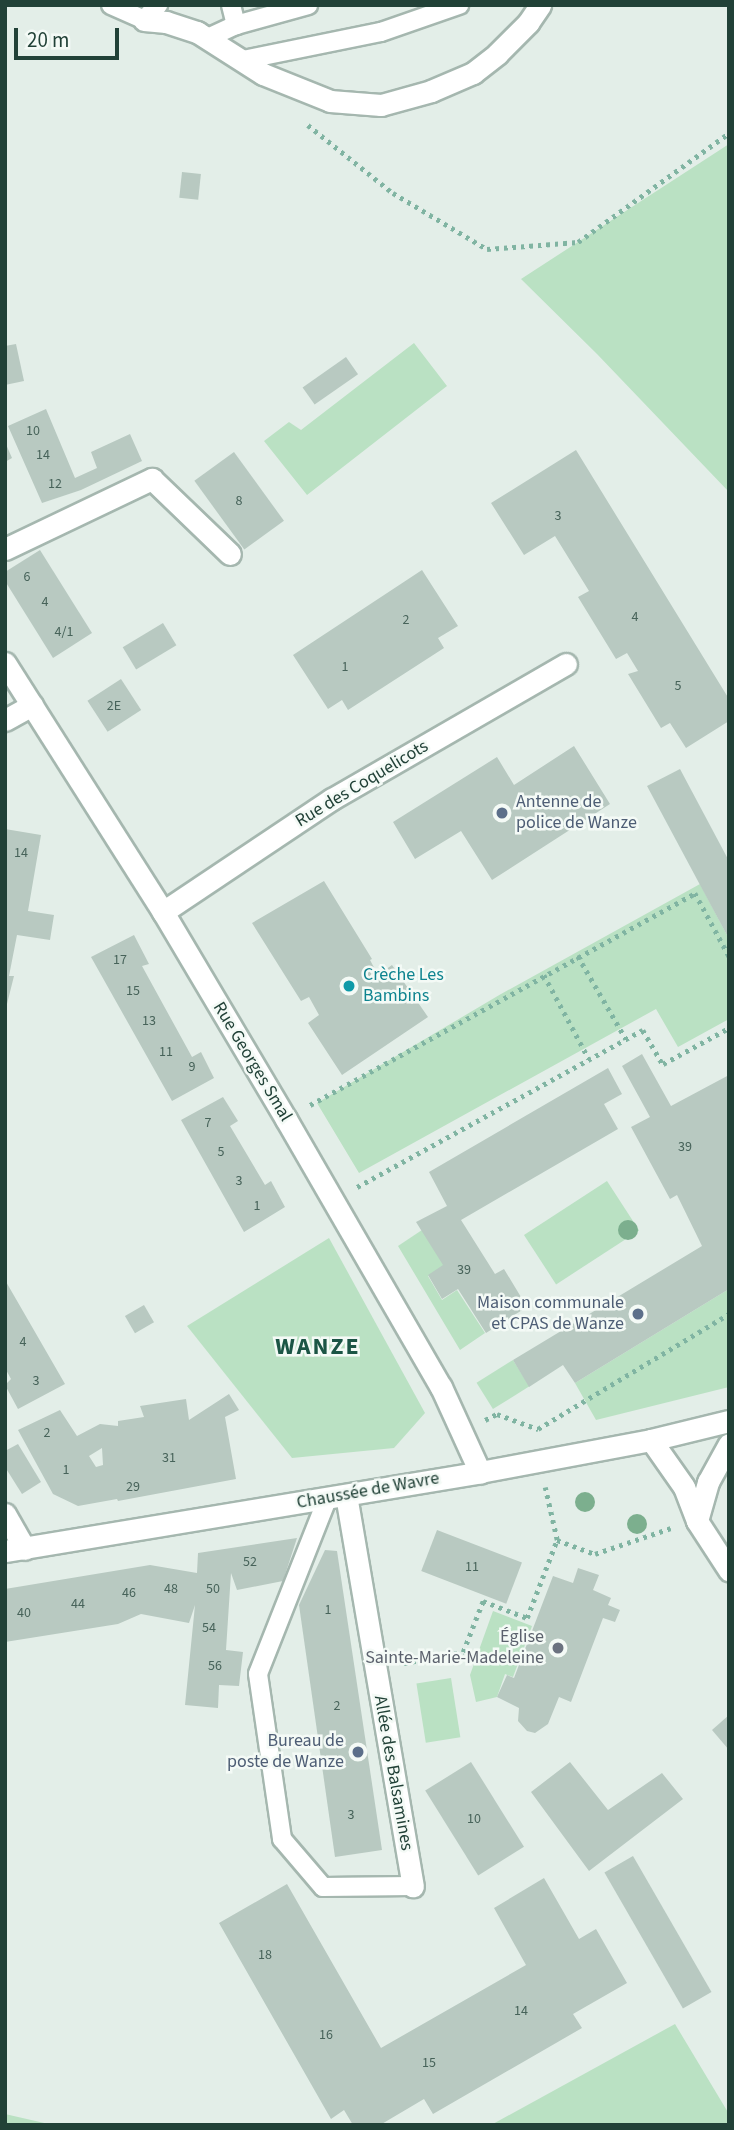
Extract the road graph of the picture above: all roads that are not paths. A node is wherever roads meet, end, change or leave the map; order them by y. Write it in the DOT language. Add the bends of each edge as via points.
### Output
graph roads {
  1 [pos="111,5"];
  2 [pos="231,5"];
  3 [pos="307,5"];
  4 [pos="459,5"];
  5 [pos="540,5"];
  6 [pos="151,13"];
  7 [pos="236,25"];
  8 [pos="208,38"];
  9 [pos="243,60"];
  10 [pos="5,550"];
  11 [pos="230,554"];
  12 [pos="5,663"];
  13 [pos="566,664"];
  14 [pos="32,705"];
  15 [pos="5,720"];
  16 [pos="163,912"];
  17 [pos="729,1421"];
  18 [pos="651,1440"];
  19 [pos="729,1444"];
  20 [pos="480,1472"];
  21 [pos="337,1496"];
  22 [pos="5,1514"];
  23 [pos="697,1521"];
  24 [pos="15,1550"];
  25 [pos="729,1570"];
  26 [pos="413,1886"];
  1 -- 6 [label="lane"];
  2 -- 7 [label="lane"];
  3 -- 7 [label="lane"];
  4 -- 9 [label="lane" via="381,32"];
  5 -- 9 [label="street" via="505,47 473,73 381,105 330,101 264,74"];
  6 -- 8 [label="street"];
  7 -- 8 [label="lane"];
  8 -- 9 [label="street"];
  10 -- 11 [label="street" via="152,479"];
  12 -- 14 [label="street, Rue Georges Smal"];
  13 -- 16 [label="street, Rue des Coquelicots" via="332,799"];
  14 -- 15 [label="street"];
  14 -- 16 [label="street, Rue Georges Smal"];
  16 -- 20 [label="street, Rue Georges Smal" via="442,1387"];
  17 -- 18 [label="street, Chaussée de Wavre"];
  18 -- 20 [label="street, Chaussée de Wavre"];
  18 -- 23 [label="street" via="684,1488"];
  19 -- 23 [label="street" via="708,1482"];
  20 -- 21 [label="street, Chaussée de Wavre"];
  21 -- 24 [label="street, Chaussée de Wavre"];
  21 -- 26 [label="street, Allée des Balsamines"];
  21 -- 26 [label="lane" via="258,1674 282,1839 323,1887"];
  22 -- 24 [label="street"];
  23 -- 25 [label="street"];
}
